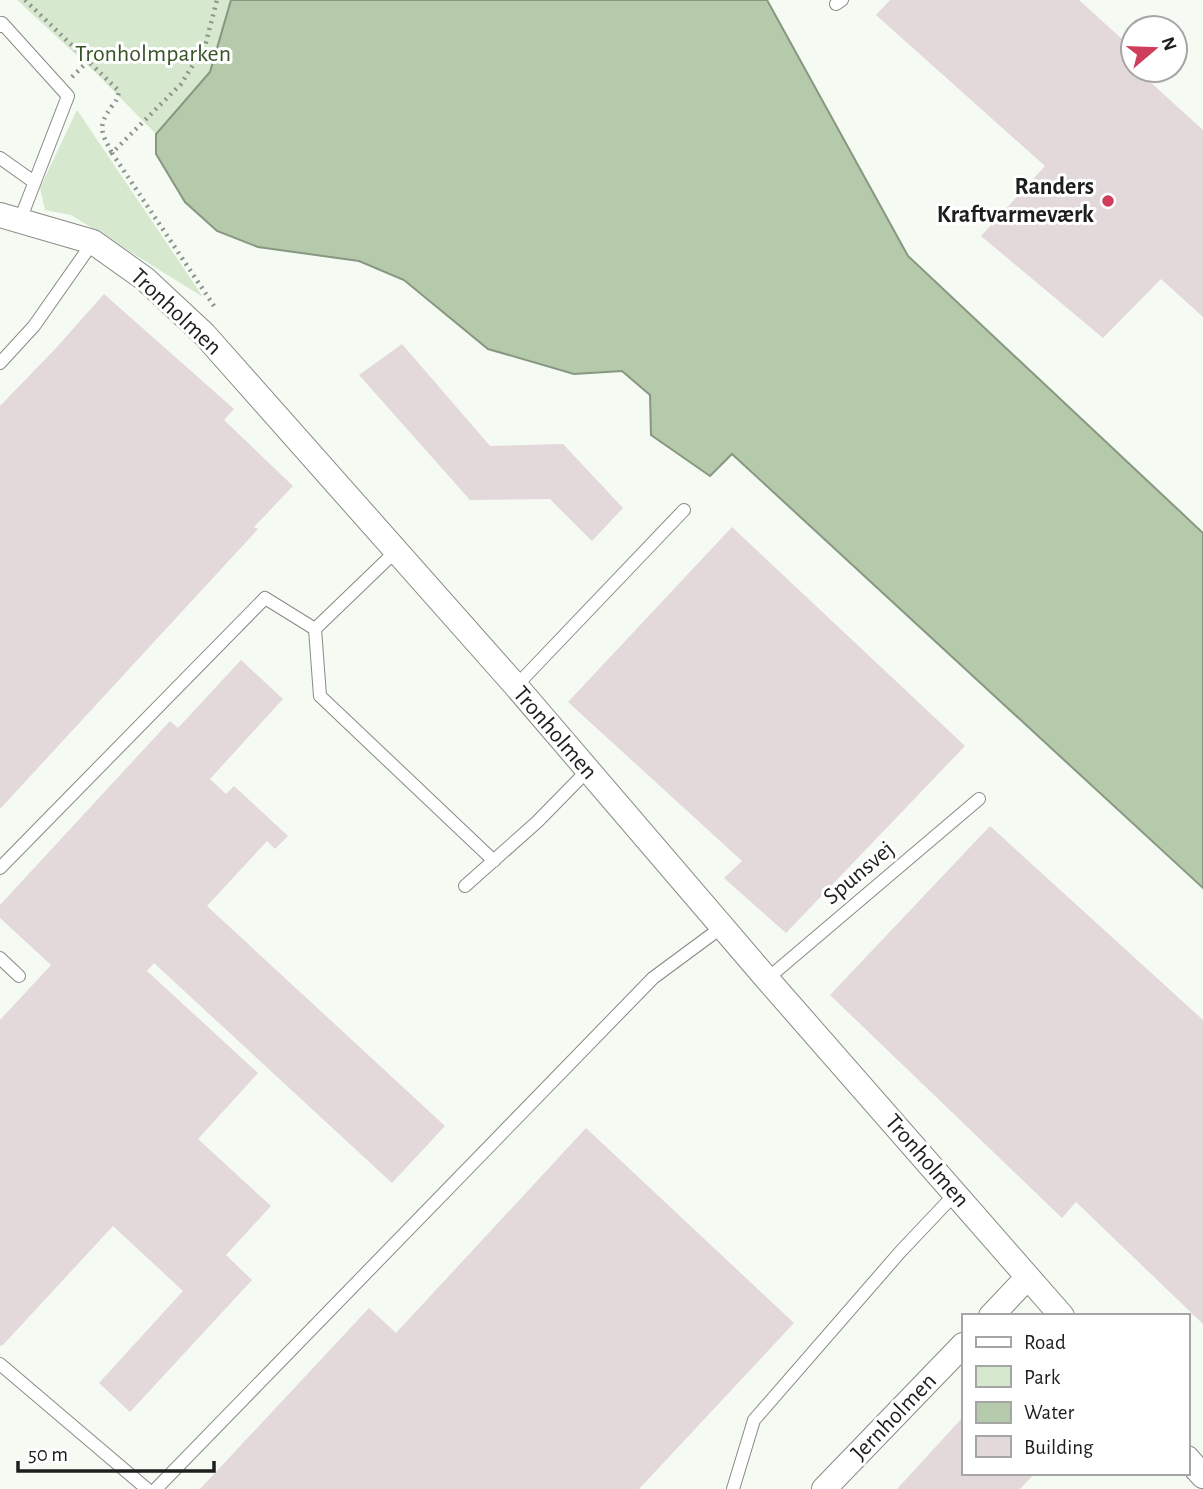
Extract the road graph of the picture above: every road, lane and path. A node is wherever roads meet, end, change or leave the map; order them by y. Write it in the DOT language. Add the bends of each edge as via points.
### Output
graph roads {
  1 [pos="25,0"];
  2 [pos="217,0"];
  3 [pos="0,26"];
  4 [pos="112,153"];
  5 [pos="0,158"];
  6 [pos="34,182"];
  7 [pos="10,218"];
  8 [pos="93,242"];
  9 [pos="204,334"];
  10 [pos="0,363"];
  11 [pos="684,510"];
  12 [pos="396,551"];
  13 [pos="316,629"];
  14 [pos="516,686"];
  15 [pos="588,771"];
  16 [pos="979,799"];
  17 [pos="494,861"];
  18 [pos="0,868"];
  19 [pos="465,886"];
  20 [pos="722,927"];
  21 [pos="0,958"];
  22 [pos="19,975"];
  23 [pos="767,979"];
  24 [pos="955,1194"];
  25 [pos="1028,1277"];
  26 [pos="993,1314"];
  27 [pos="1060,1314"];
  28 [pos="962,1346"];
  29 [pos="0,1364"];
  30 [pos="1189,1460"];
  31 [pos="1203,1476"];
  32 [pos="147,1489"];
  33 [pos="156,1489"];
  34 [pos="733,1489"];
  35 [pos="824,1489"];
  1 -- 4 [label="path" via="117,87 120,95 101,123"];
  2 -- 4 [label="path" via="205,46 181,85"];
  3 -- 6 [label="lane" via="2,23 68,96"];
  4 -- 9 [label="path" via="216,310"];
  5 -- 6 [label="lane"];
  6 -- 7 [label="lane"];
  7 -- 8 [label="street, Tronholmen"];
  8 -- 9 [label="street, Tronholmen" via="145,279"];
  8 -- 10 [label="lane" via="34,326"];
  9 -- 12 [label="street, Tronholmen"];
  11 -- 14 [label="lane"];
  12 -- 13 [label="lane"];
  12 -- 14 [label="street, Tronholmen"];
  13 -- 17 [label="lane" via="320,696"];
  13 -- 18 [label="lane" via="265,598"];
  14 -- 15 [label="street, Tronholmen"];
  15 -- 17 [label="lane"];
  15 -- 20 [label="street, Tronholmen"];
  16 -- 23 [label="lane, Spunsvej"];
  17 -- 19 [label="lane"];
  20 -- 23 [label="street, Tronholmen"];
  20 -- 33 [label="lane" via="653,978"];
  21 -- 22 [label="lane"];
  23 -- 24 [label="street, Tronholmen"];
  24 -- 25 [label="street, Tronholmen"];
  24 -- 34 [label="lane" via="754,1420"];
  25 -- 26 [label="street"];
  25 -- 27 [label="street, Tronholmen"];
  28 -- 35 [label="street, Jernholmen"];
  29 -- 32 [label="lane"];
  30 -- 31 [label="street"];
}
